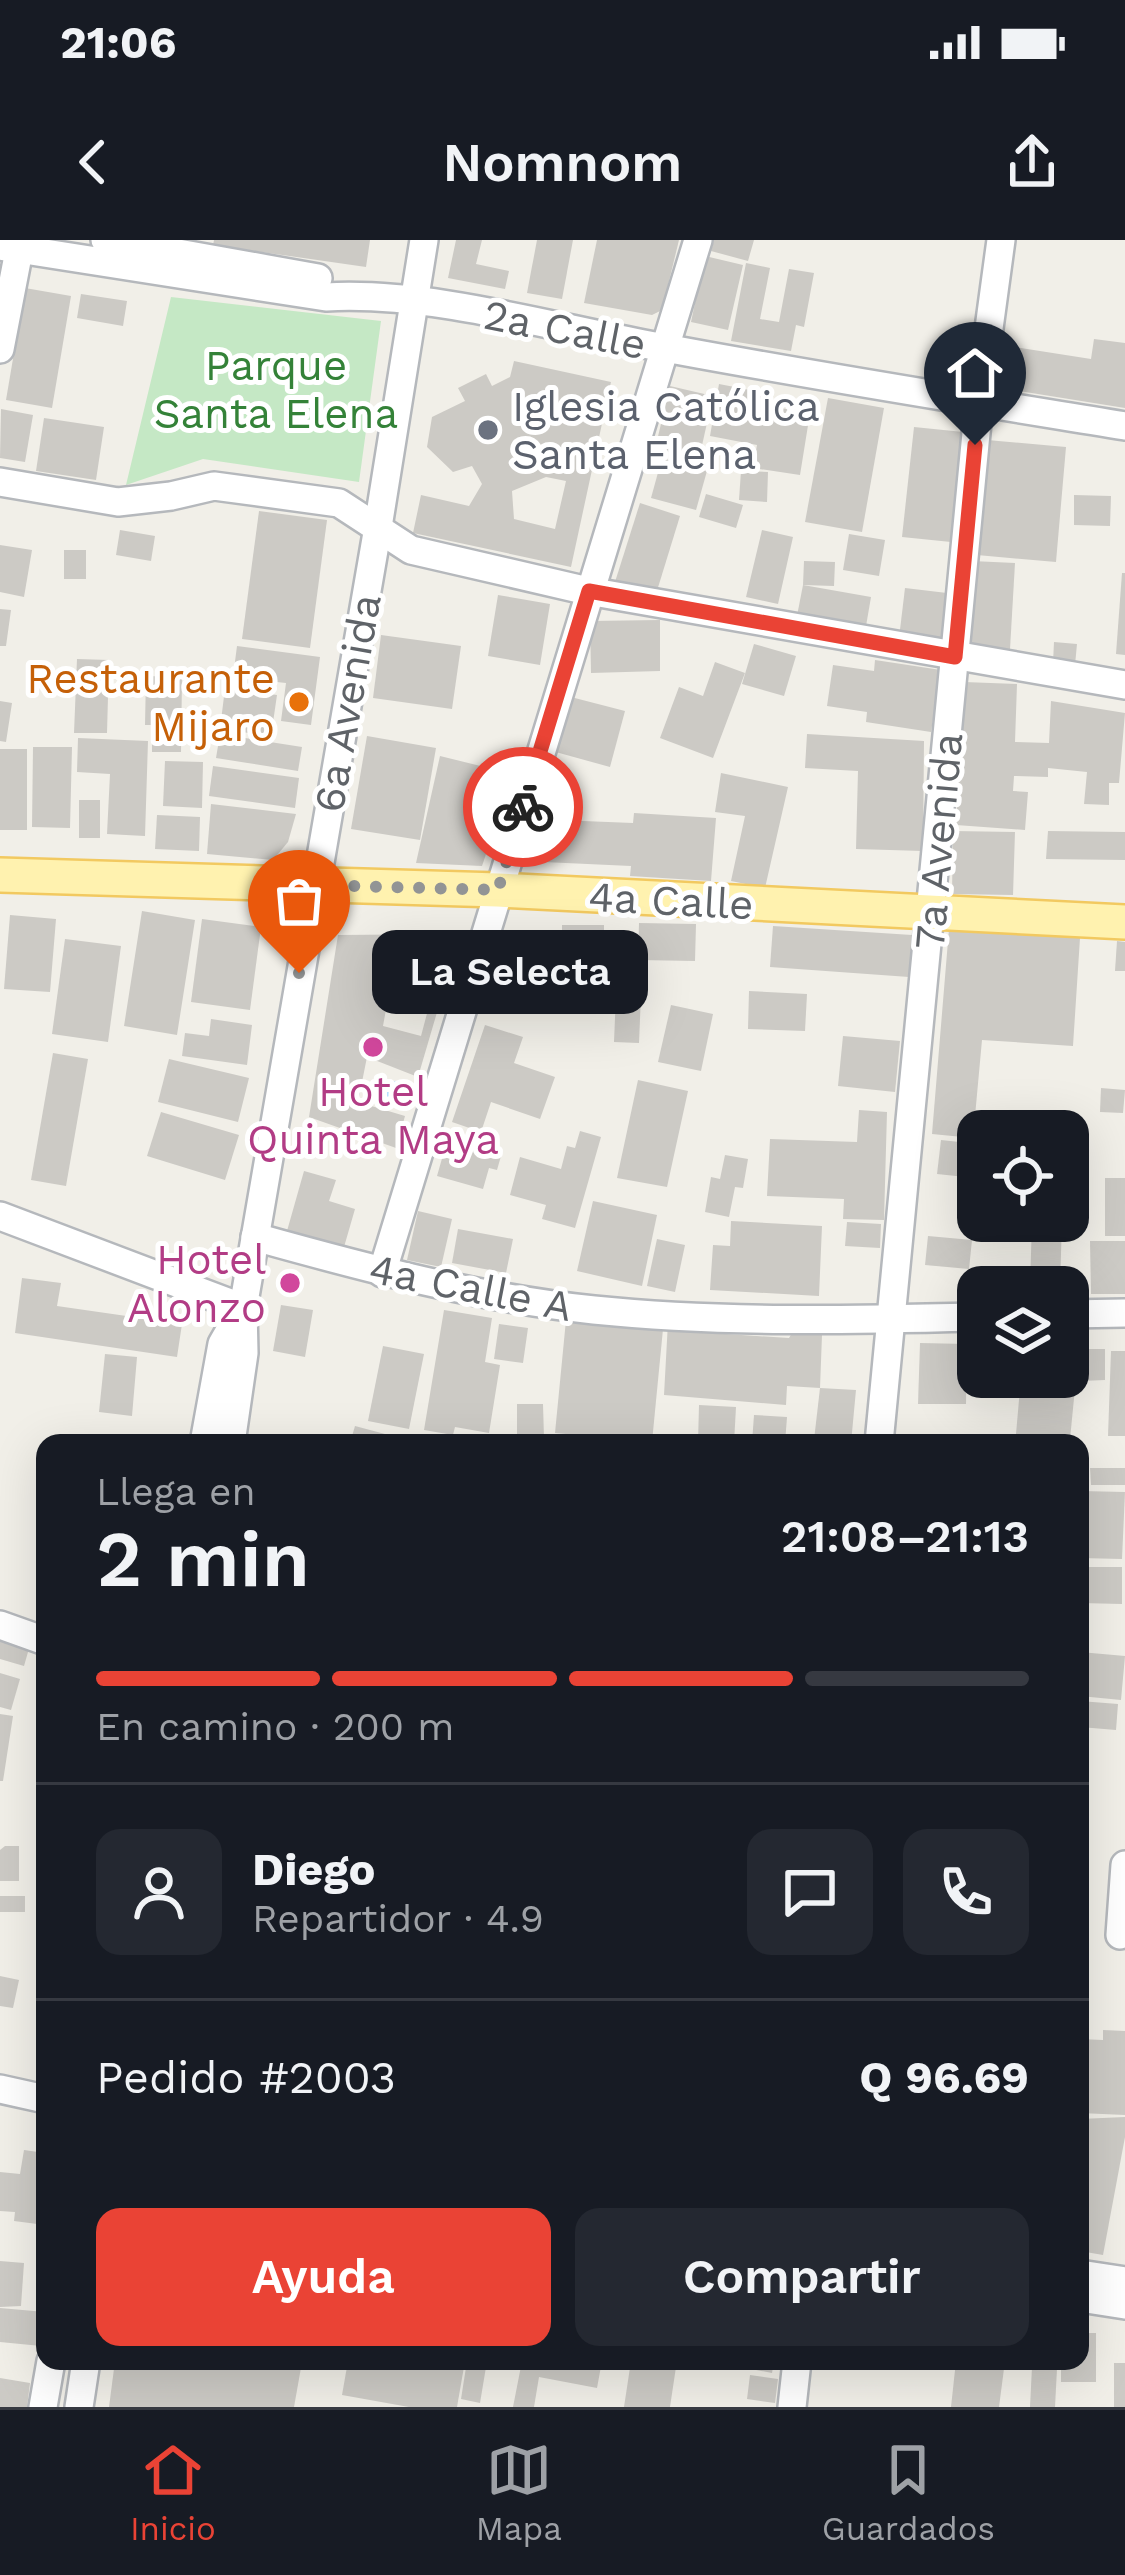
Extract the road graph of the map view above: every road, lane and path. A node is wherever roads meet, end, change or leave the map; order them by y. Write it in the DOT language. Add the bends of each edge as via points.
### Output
graph roads {
  1 [pos="105,240"];
  2 [pos="424,240"];
  3 [pos="698,240"];
  4 [pos="1001,240"];
  5 [pos="13,245"];
  6 [pos="361,295"];
  7 [pos="415,301"];
  8 [pos="662,347"];
  9 [pos="0,349"];
  10 [pos="979,402"];
  11 [pos="1125,426"];
  12 [pos="0,482"];
  13 [pos="379,527"];
  14 [pos="589,591"];
  15 [pos="955,657"];
  16 [pos="1125,685"];
  17 [pos="0,875"];
  18 [pos="314,885"];
  19 [pos="498,890"];
  20 [pos="931,915"];
  21 [pos="1125,922"];
  22 [pos="0,1216"];
  23 [pos="255,1238"];
  24 [pos="382,1273"];
  25 [pos="243,1308"];
  26 [pos="1125,1313"];
  27 [pos="1089,1314"];
  28 [pos="957,1317"];
  29 [pos="893,1319"];
  30 [pos="206,1434"];
  31 [pos="232,1434"];
  32 [pos="880,1434"];
  33 [pos="0,1625"];
  34 [pos="36,1638"];
  35 [pos="1125,1865"];
  36 [pos="1120,1935"];
  37 [pos="0,2090"];
  38 [pos="36,2097"];
  39 [pos="1089,2275"];
  40 [pos="1125,2281"];
  41 [pos="1089,2299"];
  42 [pos="1125,2305"];
  43 [pos="49,2370"];
  44 [pos="85,2370"];
  45 [pos="796,2370"];
  46 [pos="43,2407"];
  47 [pos="79,2407"];
  48 [pos="792,2407"];
  1 -- 6 [label="street, 2a Calle" via="329,280"];
  2 -- 7 [label="street, 6a Avenida"];
  3 -- 8 [label="street"];
  4 -- 10 [label="street, 7a Avenida"];
  5 -- 6 [label="street, 2a Calle" via="326,297"];
  5 -- 9 [label="street"];
  6 -- 7 [label="street, 2a Calle"];
  7 -- 8 [label="street, 2a Calle"];
  7 -- 13 [label="street, 6a Avenida"];
  8 -- 10 [label="street, 2a Calle"];
  8 -- 14 [label="street"];
  10 -- 11 [label="street, 2a Calle"];
  10 -- 15 [label="street, 7a Avenida"];
  12 -- 13 [label="street" via="118,502 214,486 339,503"];
  13 -- 14 [label="street" via="411,550"];
  13 -- 18 [label="street, 6a Avenida"];
  14 -- 15 [label="street"];
  14 -- 19 [label="street"];
  15 -- 16 [label="street"];
  15 -- 20 [label="street, 7a Avenida"];
  17 -- 18 [label="main road, 4a Calle"];
  18 -- 19 [label="main road, 4a Calle"];
  18 -- 23 [label="street, 6a Avenida"];
  19 -- 20 [label="main road, 4a Calle"];
  19 -- 24 [label="street"];
  20 -- 21 [label="main road, 4a Calle"];
  20 -- 29 [label="street, 7a Avenida"];
  22 -- 25 [label="street"];
  23 -- 24 [label="street, 4a Calle A"];
  23 -- 25 [label="street, 6a Avenida"];
  24 -- 29 [label="street, 4a Calle A" via="591,1310"];
  25 -- 30 [label="street, 6a Avenida" via="222,1344"];
  25 -- 31 [label="street, 6a Avenida"];
  26 -- 27 [label="street"];
  28 -- 29 [label="street, 4a Calle A"];
  29 -- 32 [label="street, 7a Avenida"];
  33 -- 34 [label="street"];
  35 -- 36 [label="street"];
  37 -- 38 [label="street"];
  39 -- 40 [label="street"];
  41 -- 42 [label="street"];
  43 -- 46 [label="street"];
  44 -- 47 [label="street"];
  45 -- 48 [label="street"];
}
